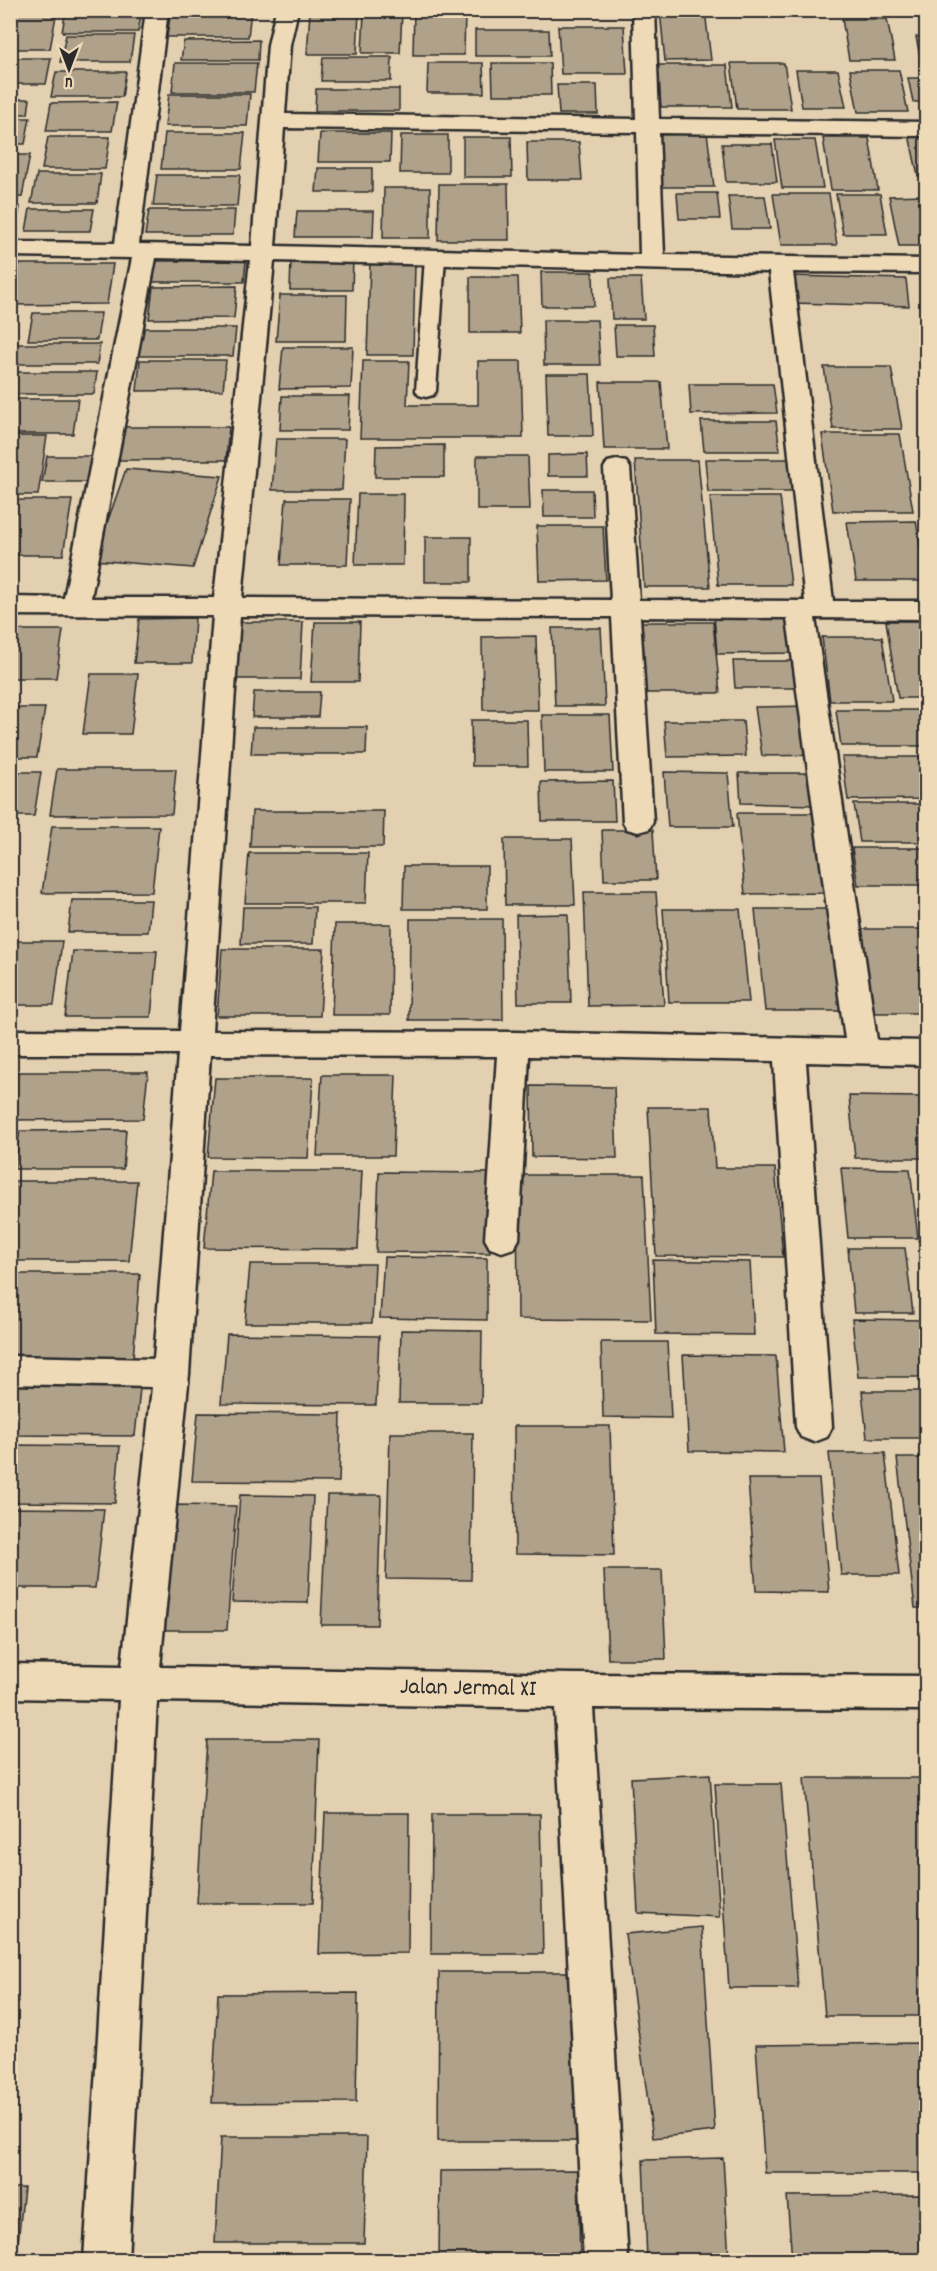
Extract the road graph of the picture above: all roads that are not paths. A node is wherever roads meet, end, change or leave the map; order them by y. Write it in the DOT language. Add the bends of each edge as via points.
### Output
graph roads {
  1 [pos="157,10"];
  2 [pos="287,10"];
  3 [pos="644,10"];
  4 [pos="272,121"];
  5 [pos="648,127"];
  6 [pos="927,129"];
  7 [pos="10,249"];
  8 [pos="136,250"];
  9 [pos="263,253"];
  10 [pos="435,257"];
  11 [pos="652,261"];
  12 [pos="780,266"];
  13 [pos="927,266"];
  14 [pos="426,391"];
  15 [pos="617,468"];
  16 [pos="10,606"];
  17 [pos="76,606"];
  18 [pos="227,607"];
  19 [pos="627,608"];
  20 [pos="810,609"];
  21 [pos="927,610"];
  22 [pos="638,822"];
  23 [pos="10,1042"];
  24 [pos="195,1044"];
  25 [pos="514,1044"];
  26 [pos="789,1051"];
  27 [pos="864,1051"];
  28 [pos="927,1053"];
  29 [pos="502,1239"];
  30 [pos="10,1370"];
  31 [pos="171,1374"];
  32 [pos="814,1427"];
  33 [pos="10,1681"];
  34 [pos="139,1684"];
  35 [pos="573,1691"];
  36 [pos="927,1693"];
  37 [pos="106,2260"];
  38 [pos="606,2260"];
  1 -- 8 [label="street"];
  2 -- 4 [label="street" via="279,45"];
  3 -- 5 [label="street"];
  4 -- 5 [label="street"];
  4 -- 9 [label="street"];
  5 -- 6 [label="street"];
  5 -- 11 [label="street"];
  7 -- 8 [label="street"];
  8 -- 9 [label="street"];
  8 -- 17 [label="street"];
  9 -- 10 [label="street"];
  9 -- 18 [label="street"];
  10 -- 11 [label="street"];
  10 -- 14 [label="lane"];
  11 -- 12 [label="street"];
  12 -- 13 [label="street"];
  12 -- 20 [label="street"];
  15 -- 19 [label="street"];
  16 -- 17 [label="street"];
  17 -- 18 [label="street"];
  18 -- 19 [label="street"];
  18 -- 24 [label="street"];
  19 -- 20 [label="street"];
  19 -- 22 [label="street"];
  20 -- 21 [label="street"];
  20 -- 27 [label="street"];
  23 -- 24 [label="street"];
  24 -- 25 [label="street"];
  24 -- 31 [label="street"];
  25 -- 26 [label="street"];
  25 -- 29 [label="street"];
  26 -- 27 [label="street"];
  26 -- 32 [label="street"];
  27 -- 28 [label="street"];
  30 -- 31 [label="street"];
  31 -- 34 [label="street"];
  33 -- 34 [label="street, Jalan Jermal XI"];
  34 -- 35 [label="street, Jalan Jermal XI"];
  34 -- 37 [label="street"];
  35 -- 36 [label="street, Jalan Jermal XI"];
  35 -- 38 [label="street"];
}
